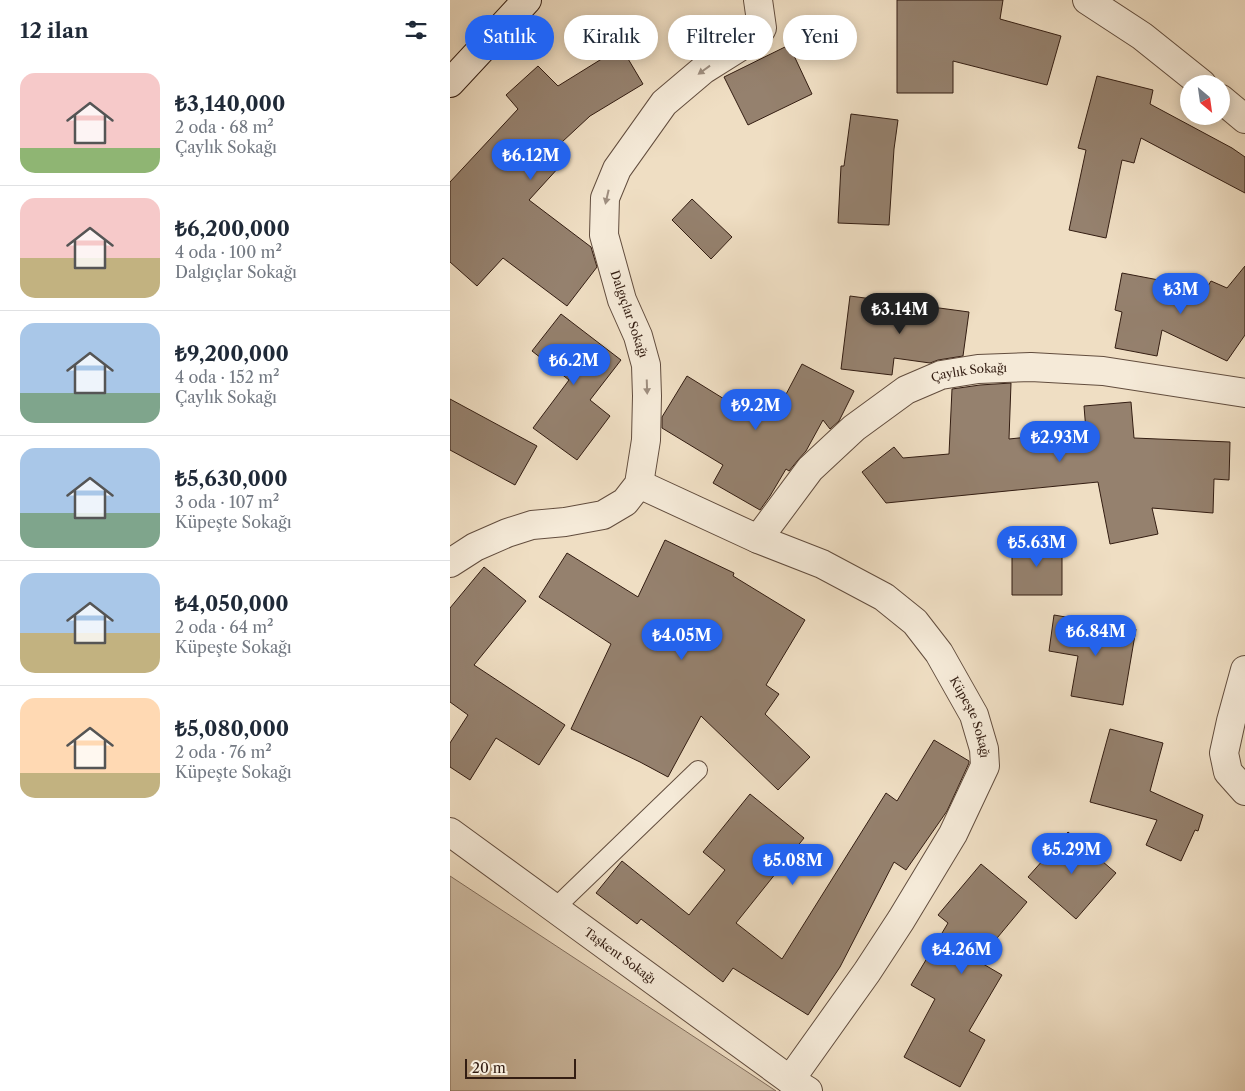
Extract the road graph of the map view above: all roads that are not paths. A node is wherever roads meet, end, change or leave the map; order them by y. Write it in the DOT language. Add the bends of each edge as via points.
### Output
graph roads {
  1 [pos="527,0"];
  2 [pos="758,0"];
  3 [pos="1087,0"];
  4 [pos="1191,75"];
  5 [pos="450,83"];
  6 [pos="1230,105"];
  7 [pos="1245,119"];
  8 [pos="1245,393"];
  9 [pos="639,484"];
  10 [pos="758,539"];
  11 [pos="450,563"];
  12 [pos="1245,670"];
  13 [pos="698,770"];
  14 [pos="1245,791"];
  15 [pos="450,832"];
  16 [pos="555,908"];
  17 [pos="799,1085"];
  1 -- 5 [label="street"];
  2 -- 9 [label="street, Dalgıçlar Sokağı, one-way" via="762,28 757,36 703,70 664,103 617,169 605,198 604,235 622,300 638,336 646,365 646,440"];
  3 -- 4 [label="street" via="1142,36"];
  6 -- 7 [label="street"];
  8 -- 10 [label="street, Çaylık Sokağı" via="1103,371 1031,367 978,369 941,375 906,390 854,428 810,468"];
  9 -- 10 [label="street, Küpeşte Sokağı"];
  9 -- 11 [label="street" via="625,502 603,515 532,525 499,536"];
  10 -- 17 [label="street, Küpeşte Sokağı" via="822,564 884,597 915,622 939,653 974,715 984,749 985,766 953,834"];
  12 -- 14 [label="street" via="1224,753 1228,772"];
  13 -- 16 [label="lane"];
  15 -- 16 [label="street, Taşkent Sokağı"];
  16 -- 17 [label="street, Taşkent Sokağı"];
}
